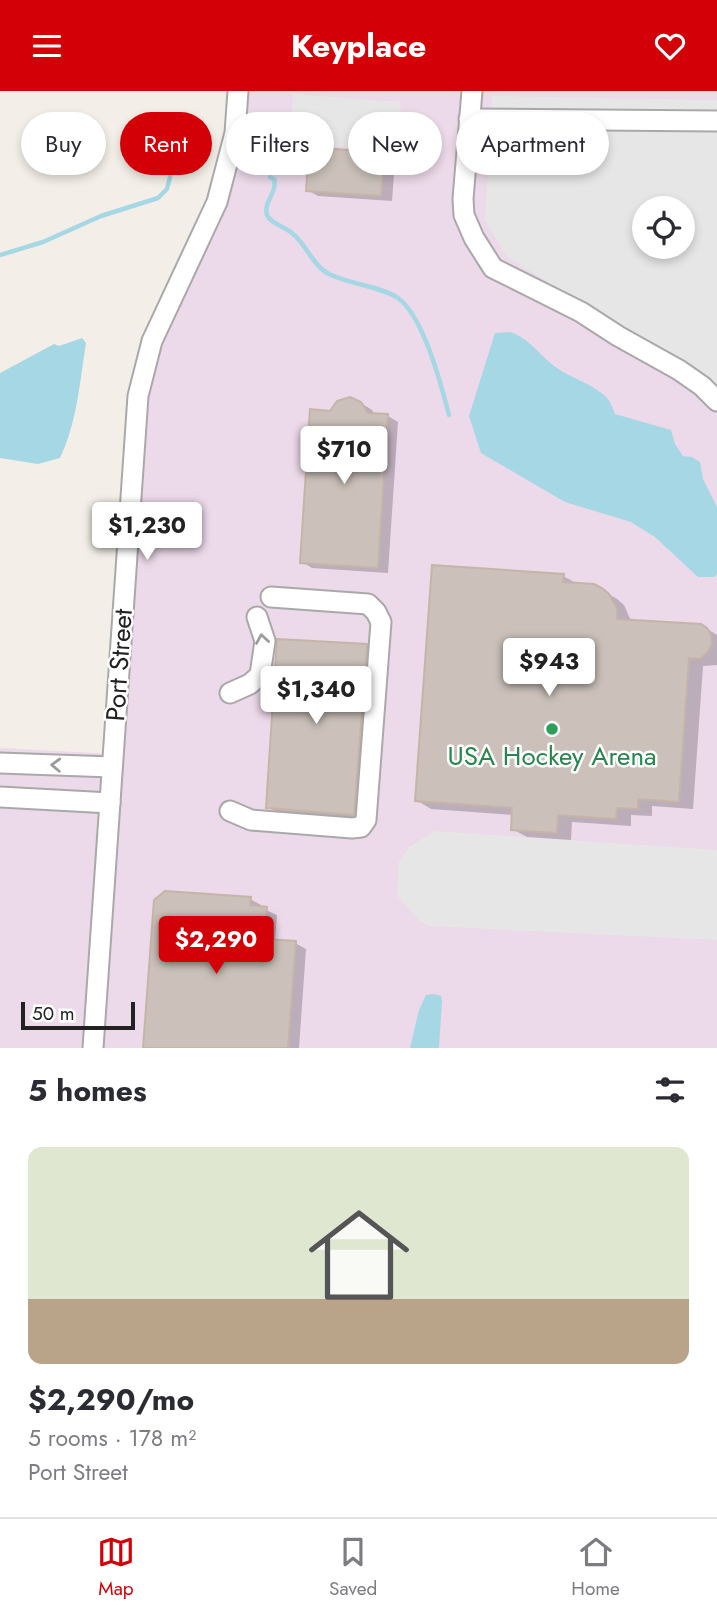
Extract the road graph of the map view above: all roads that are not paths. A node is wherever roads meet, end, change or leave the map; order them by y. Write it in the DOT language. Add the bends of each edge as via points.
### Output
graph roads {
  1 [pos="238,91"];
  2 [pos="472,91"];
  3 [pos="470,112"];
  4 [pos="609,120"];
  5 [pos="717,121"];
  6 [pos="464,175"];
  7 [pos="717,401"];
  8 [pos="271,597"];
  9 [pos="257,617"];
  10 [pos="230,694"];
  11 [pos="0,763"];
  12 [pos="112,767"];
  13 [pos="0,797"];
  14 [pos="110,803"];
  15 [pos="230,811"];
  16 [pos="93,1048"];
  1 -- 12 [label="street, Port Street" via="235,133 217,202 152,341 138,397"];
  2 -- 3 [label="street"];
  4 -- 5 [label="street"];
  6 -- 7 [label="street" via="464,215 493,268 581,312 679,370"];
  8 -- 15 [label="street" via="368,604 381,622 366,820 361,827 352,828 251,820"];
  10 -- 9 [label="street, one-way" via="260,675 265,641"];
  12 -- 11 [label="street, one-way"];
  12 -- 14 [label="street, Port Street"];
  13 -- 14 [label="street"];
  14 -- 16 [label="street, Port Street"];
}
